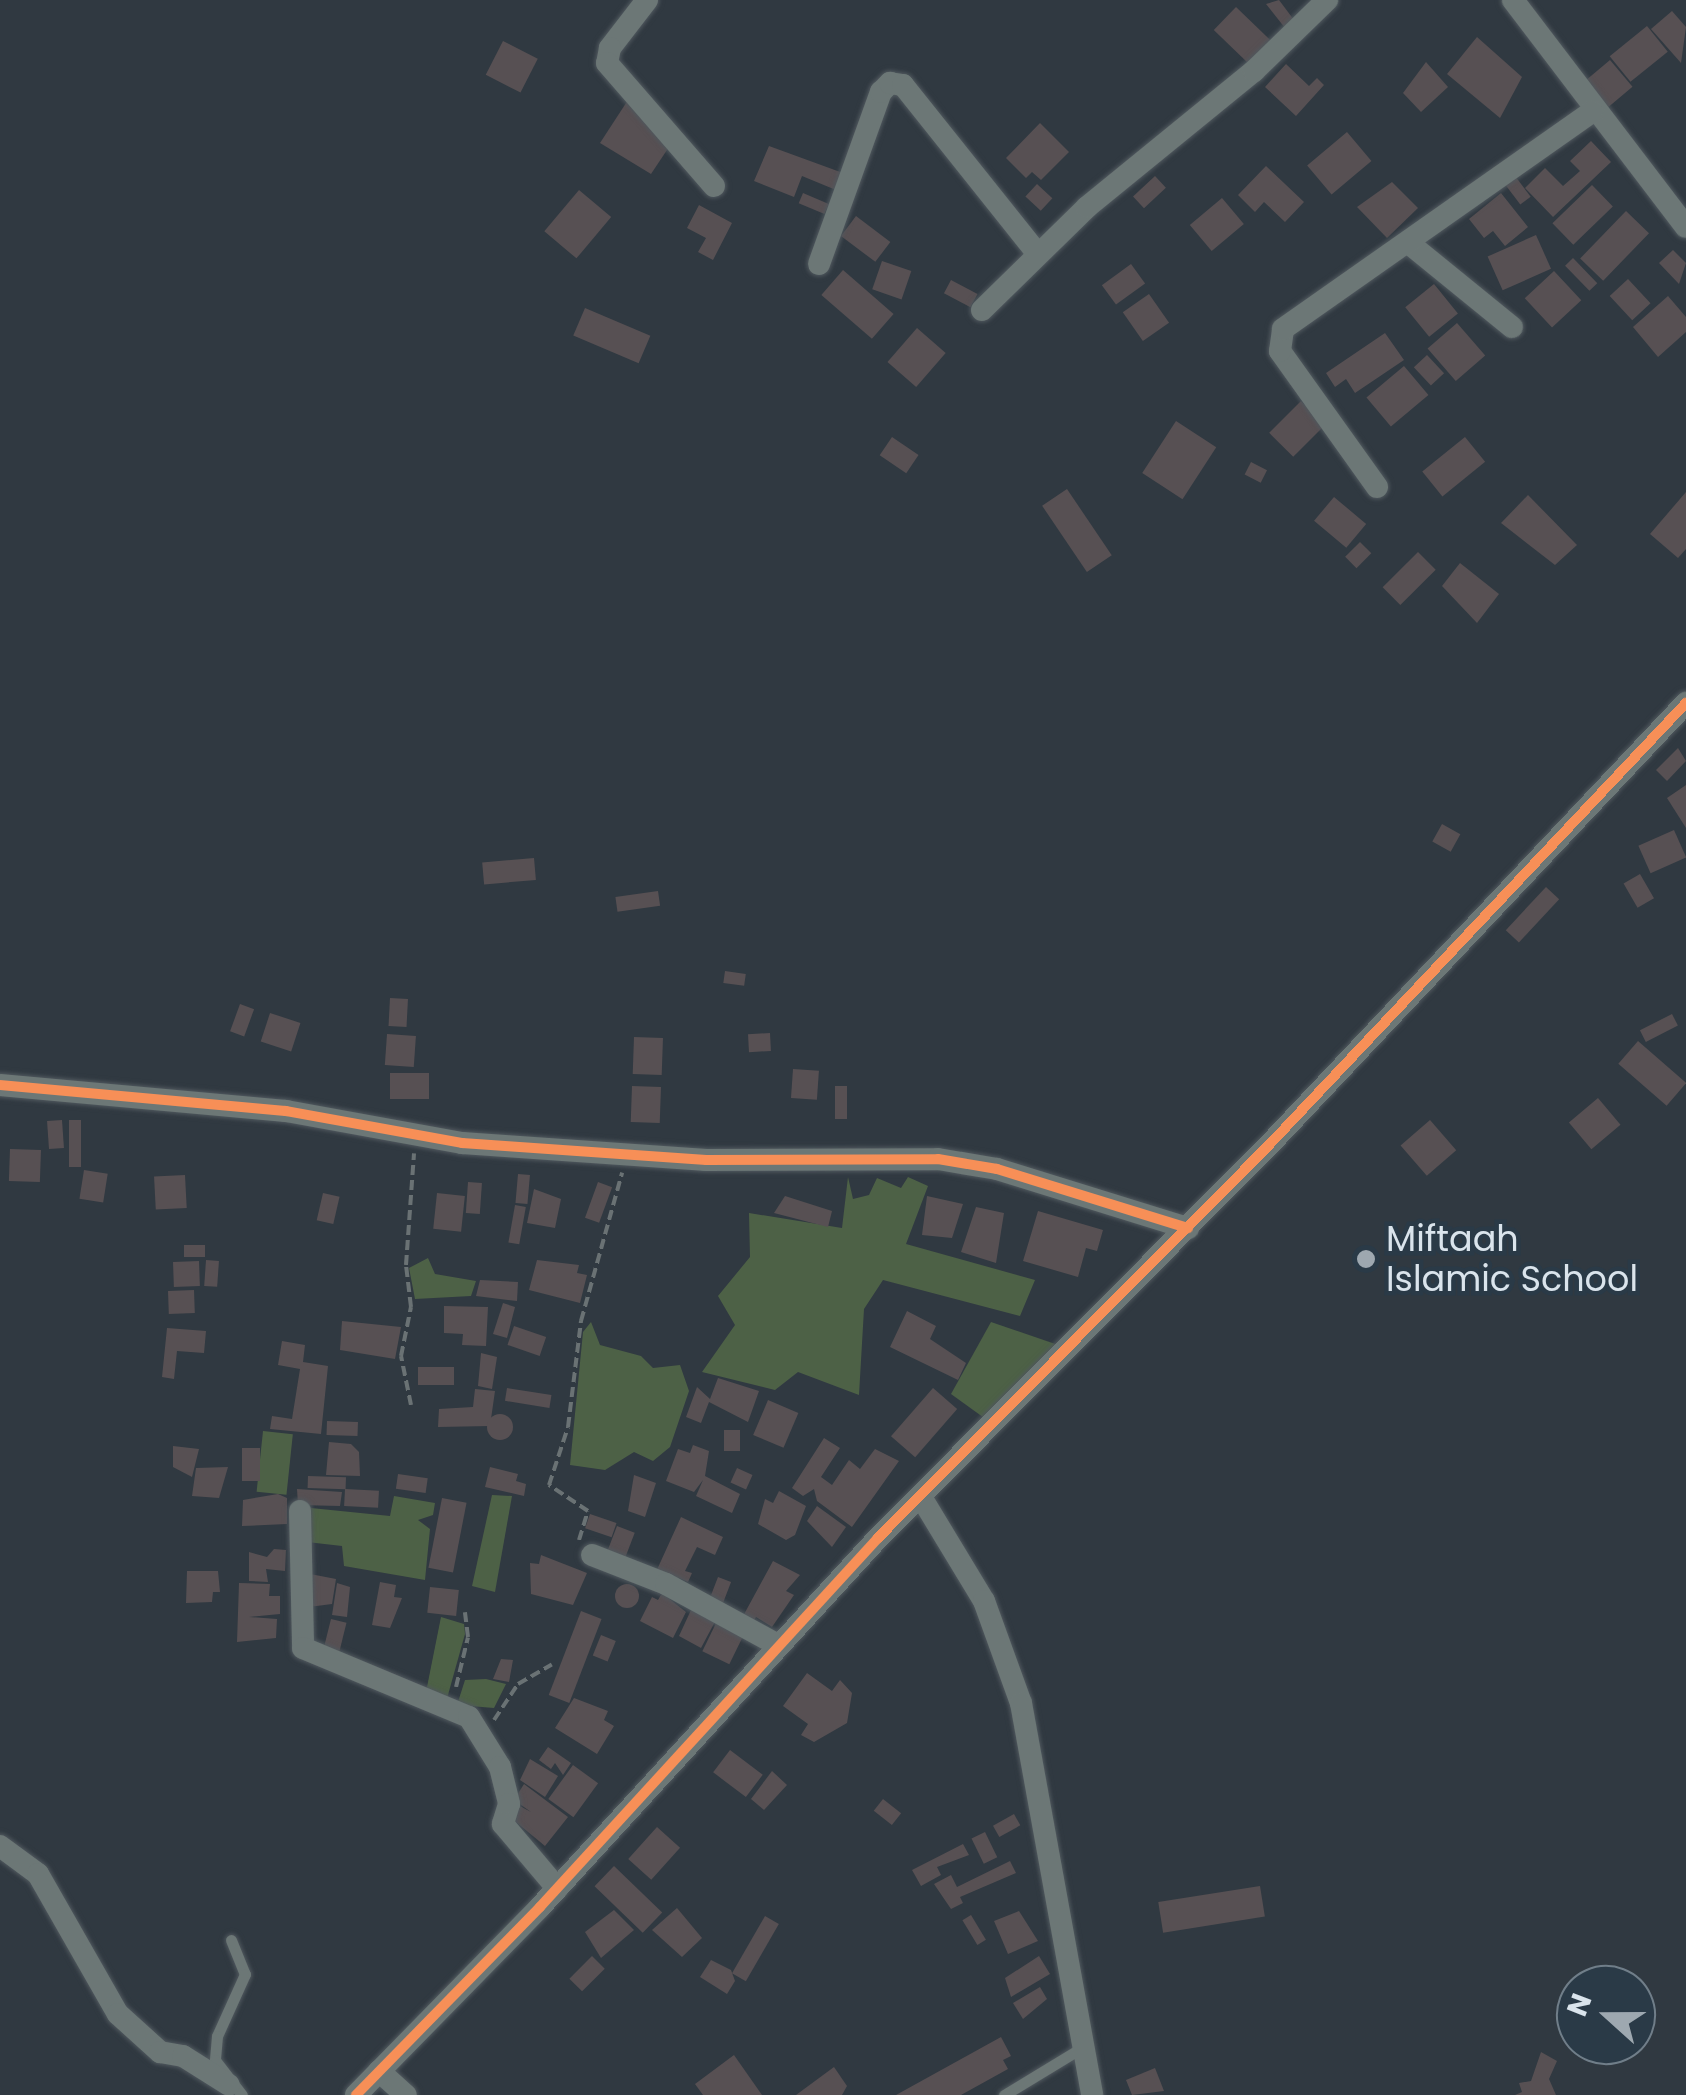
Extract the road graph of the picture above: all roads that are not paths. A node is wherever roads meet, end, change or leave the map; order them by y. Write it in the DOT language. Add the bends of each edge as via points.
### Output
graph roads {
  1 [pos="647,0"];
  2 [pos="1327,0"];
  3 [pos="1512,0"];
  4 [pos="1592,112"];
  5 [pos="714,186"];
  6 [pos="1686,227"];
  7 [pos="1412,245"];
  8 [pos="1037,254"];
  9 [pos="819,264"];
  10 [pos="982,310"];
  11 [pos="1512,328"];
  12 [pos="1376,487"];
  13 [pos="1686,703"];
  14 [pos="0,1085"];
  15 [pos="1188,1228"];
  16 [pos="921,1497"];
  17 [pos="300,1511"];
  18 [pos="592,1555"];
  19 [pos="778,1645"];
  20 [pos="0,1846"];
  21 [pos="557,1888"];
  22 [pos="231,1940"];
  23 [pos="1083,2046"];
  24 [pos="380,2071"];
  25 [pos="235,2090"];
  26 [pos="356,2095"];
  27 [pos="406,2095"];
  28 [pos="1004,2095"];
  29 [pos="1092,2095"];
  1 -- 5 [label="street" via="610,48 607,62"];
  2 -- 8 [label="street" via="1254,72"];
  3 -- 4 [label="street"];
  4 -- 6 [label="street"];
  4 -- 7 [label="street" via="1456,204"];
  7 -- 11 [label="street"];
  7 -- 12 [label="street" via="1312,305 1282,329 1278,343"];
  8 -- 9 [label="street" via="903,85 890,83 880,92"];
  8 -- 10 [label="street"];
  13 -- 15 [label="street"];
  14 -- 15 [label="street" via="286,1111 462,1143 706,1160 938,1158 998,1169"];
  15 -- 16 [label="street"];
  16 -- 19 [label="street"];
  16 -- 23 [label="street" via="984,1601 1021,1704"];
  17 -- 21 [label="street" via="303,1648 468,1717 488,1744 509,1804 503,1824"];
  18 -- 19 [label="street" via="666,1584"];
  19 -- 21 [label="street"];
  20 -- 25 [label="street" via="38,1874 118,2014 160,2052 183,2056"];
  21 -- 24 [label="street"];
  22 -- 25 [label="lane" via="245,1974 218,2036 216,2060"];
  23 -- 28 [label="lane"];
  23 -- 29 [label="street"];
  24 -- 26 [label="street"];
  24 -- 27 [label="street"];
}
